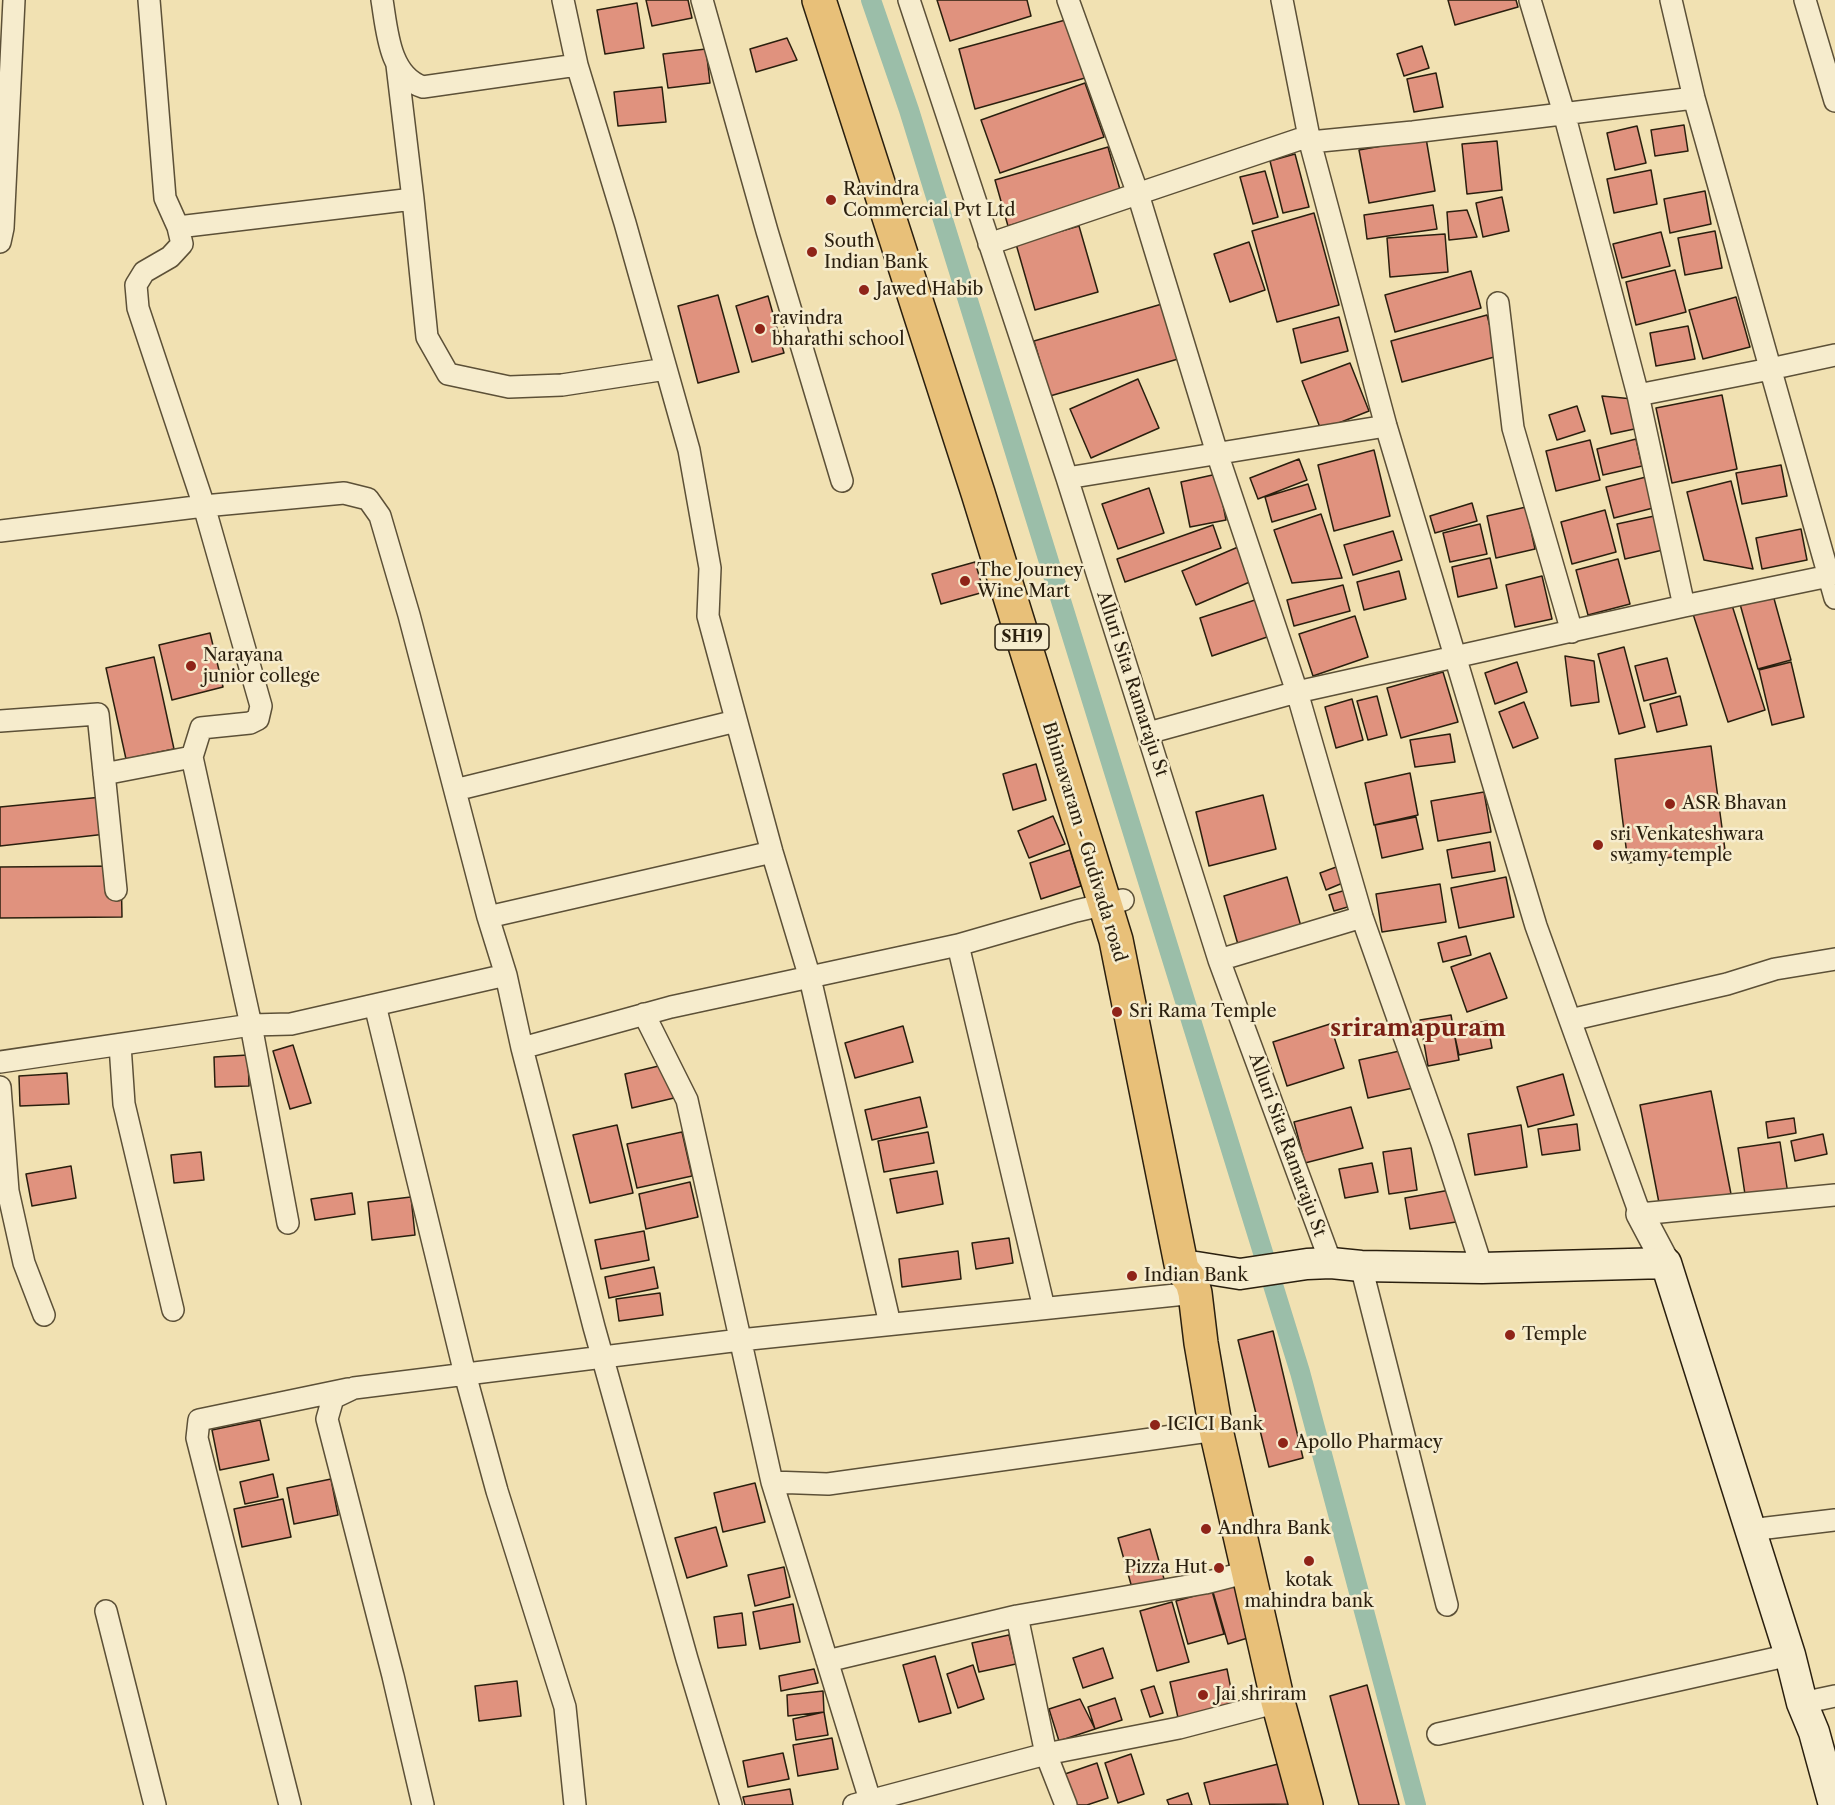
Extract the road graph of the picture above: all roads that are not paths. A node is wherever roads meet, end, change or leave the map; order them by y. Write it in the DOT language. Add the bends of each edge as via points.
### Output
graph roads {
  1 [pos="14,0"];
  2 [pos="149,0"];
  3 [pos="382,0"];
  4 [pos="563,0"];
  5 [pos="702,0"];
  6 [pos="819,0"];
  7 [pos="840,0"];
  8 [pos="909,0"];
  9 [pos="1068,0"];
  10 [pos="1282,0"];
  11 [pos="1530,0"];
  12 [pos="1671,0"];
  13 [pos="1805,0"];
  14 [pos="6,60"];
  15 [pos="397,65"];
  16 [pos="577,65"];
  17 [pos="1694,98"];
  18 [pos="1835,101"];
  19 [pos="1564,114"];
  20 [pos="1310,139"];
  21 [pos="1138,194"];
  22 [pos="413,199"];
  23 [pos="178,227"];
  24 [pos="0,242"];
  25 [pos="989,244"];
  26 [pos="1498,303"];
  27 [pos="1835,355"];
  28 [pos="666,369"];
  29 [pos="1770,369"];
  30 [pos="955,392"];
  31 [pos="1638,395"];
  32 [pos="1386,426"];
  33 [pos="1217,453"];
  34 [pos="1067,478"];
  35 [pos="842,481"];
  36 [pos="204,506"];
  37 [pos="0,531"];
  38 [pos="1829,576"];
  39 [pos="1835,598"];
  40 [pos="1684,606"];
  41 [pos="1572,632"];
  42 [pos="1456,657"];
  43 [pos="1297,692"];
  44 [pos="0,721"];
  45 [pos="736,721"];
  46 [pos="1148,733"];
  47 [pos="192,757"];
  48 [pos="104,774"];
  49 [pos="455,790"];
  50 [pos="772,852"];
  51 [pos="116,890"];
  52 [pos="1114,902"];
  53 [pos="488,917"];
  54 [pos="1362,917"];
  55 [pos="958,945"];
  56 [pos="1835,959"];
  57 [pos="1219,960"];
  58 [pos="506,975"];
  59 [pos="810,978"];
  60 [pos="375,1005"];
  61 [pos="644,1014"];
  62 [pos="1570,1020"];
  63 [pos="251,1025"];
  64 [pos="120,1045"];
  65 [pos="522,1048"];
  66 [pos="0,1062"];
  67 [pos="0,1087"];
  68 [pos="1835,1195"];
  69 [pos="1640,1214"];
  70 [pos="288,1223"];
  71 [pos="1319,1264"];
  72 [pos="1361,1266"];
  73 [pos="1482,1268"];
  74 [pos="1191,1277"];
  75 [pos="1672,1280"];
  76 [pos="1044,1308"];
  77 [pos="173,1310"];
  78 [pos="44,1315"];
  79 [pos="890,1324"];
  80 [pos="740,1340"];
  81 [pos="603,1357"];
  82 [pos="465,1374"];
  83 [pos="354,1388"];
  84 [pos="1216,1430"];
  85 [pos="772,1482"];
  86 [pos="1835,1521"];
  87 [pos="1750,1530"];
  88 [pos="1248,1572"];
  89 [pos="1447,1605"];
  90 [pos="106,1611"];
  91 [pos="1017,1616"];
  92 [pos="1790,1655"];
  93 [pos="827,1660"];
  94 [pos="1835,1696"];
  95 [pos="1278,1702"];
  96 [pos="1802,1703"];
  97 [pos="1438,1734"];
  98 [pos="1046,1754"];
  99 [pos="862,1802"];
  100 [pos="155,1805"];
  101 [pos="290,1805"];
  102 [pos="423,1805"];
  103 [pos="575,1805"];
  104 [pos="731,1805"];
  105 [pos="1066,1805"];
  106 [pos="1306,1805"];
  107 [pos="1834,1805"];
  1 -- 14 [label="street"];
  2 -- 23 [label="street" via="165,198"];
  3 -- 15 [label="street"];
  4 -- 16 [label="street"];
  5 -- 35 [label="street"];
  6 -- 30 [label="main road, Bhimavaram - Gudivada road / SH19"];
  7 -- 30 [label="main road, SH19"];
  8 -- 25 [label="street, Alluri Sita Ramaraju St"];
  9 -- 21 [label="street"];
  10 -- 20 [label="street"];
  11 -- 19 [label="street"];
  12 -- 17 [label="street"];
  13 -- 18 [label="street"];
  14 -- 24 [label="street"];
  15 -- 16 [label="street" via="414,84 423,87"];
  15 -- 22 [label="street"];
  16 -- 28 [label="street"];
  17 -- 19 [label="street"];
  17 -- 29 [label="street"];
  19 -- 20 [label="street" via="1413,132"];
  19 -- 31 [label="street"];
  20 -- 21 [label="street"];
  20 -- 32 [label="street"];
  21 -- 25 [label="street"];
  21 -- 33 [label="street"];
  22 -- 23 [label="street"];
  22 -- 28 [label="street" via="427,338 448,374 509,387 562,385"];
  23 -- 36 [label="street" via="182,244 170,257 144,272 136,285 138,308"];
  25 -- 34 [label="street, Alluri Sita Ramaraju St"];
  26 -- 41 [label="street" via="1513,428"];
  27 -- 29 [label="street"];
  28 -- 45 [label="street" via="689,450 710,568 708,616"];
  29 -- 31 [label="street"];
  29 -- 38 [label="street"];
  30 -- 52 [label="main road, Bhimavaram - Gudivada road / SH19"];
  31 -- 40 [label="street"];
  32 -- 33 [label="street"];
  32 -- 42 [label="street"];
  33 -- 34 [label="street"];
  33 -- 43 [label="street"];
  34 -- 46 [label="street, Alluri Sita Ramaraju St"];
  36 -- 37 [label="street"];
  36 -- 47 [label="street" via="261,706 258,719 250,723 201,728"];
  36 -- 49 [label="street" via="344,493 368,499 380,516"];
  38 -- 39 [label="street"];
  38 -- 40 [label="street"];
  40 -- 41 [label="street"];
  41 -- 42 [label="street"];
  42 -- 43 [label="street"];
  42 -- 62 [label="street" via="1536,926"];
  43 -- 46 [label="street"];
  43 -- 54 [label="street"];
  44 -- 48 [label="street" via="98,714"];
  45 -- 49 [label="street"];
  45 -- 50 [label="street"];
  46 -- 57 [label="street, Alluri Sita Ramaraju St"];
  47 -- 48 [label="street"];
  47 -- 63 [label="street"];
  48 -- 51 [label="street"];
  49 -- 53 [label="street"];
  50 -- 53 [label="street"];
  50 -- 59 [label="street"];
  52 -- 55 [label="street"];
  52 -- 74 [label="main road, Bhimavaram - Gudivada road / SH19" via="1116,940"];
  53 -- 58 [label="street"];
  54 -- 57 [label="street"];
  54 -- 73 [label="street" via="1443,1143"];
  55 -- 59 [label="street"];
  55 -- 76 [label="street"];
  56 -- 62 [label="street" via="1775,969"];
  57 -- 71 [label="street, Alluri Sita Ramaraju St"];
  58 -- 60 [label="street"];
  58 -- 65 [label="street"];
  59 -- 61 [label="street"];
  59 -- 79 [label="street"];
  60 -- 63 [label="street" via="291,1024"];
  60 -- 82 [label="street"];
  61 -- 65 [label="street"];
  61 -- 80 [label="street" via="687,1100"];
  62 -- 69 [label="street"];
  63 -- 64 [label="street"];
  63 -- 70 [label="street"];
  64 -- 66 [label="street"];
  64 -- 77 [label="street" via="124,1104"];
  65 -- 81 [label="street"];
  67 -- 78 [label="street" via="8,1191 24,1263"];
  68 -- 69 [label="street"];
  69 -- 75 [label="street"];
  71 -- 72 [label="main road"];
  71 -- 74 [label="main road"];
  72 -- 73 [label="main road"];
  72 -- 89 [label="street"];
  73 -- 75 [label="main road"];
  74 -- 76 [label="street"];
  74 -- 84 [label="main road, Bhimavaram - Gudivada road / SH19"];
  75 -- 87 [label="main road"];
  76 -- 79 [label="street"];
  79 -- 80 [label="street"];
  80 -- 81 [label="street"];
  80 -- 85 [label="street"];
  81 -- 82 [label="street"];
  81 -- 104 [label="street"];
  82 -- 83 [label="street"];
  82 -- 103 [label="street" via="497,1491 565,1707"];
  83 -- 101 [label="street" via="199,1420 197,1438"];
  83 -- 102 [label="street" via="333,1398 327,1419"];
  84 -- 85 [label="street" via="828,1484"];
  84 -- 88 [label="main road, Bhimavaram - Gudivada road / SH19"];
  85 -- 93 [label="street"];
  86 -- 87 [label="street"];
  87 -- 92 [label="main road"];
  88 -- 91 [label="street"];
  88 -- 95 [label="main road, Bhimavaram - Gudivada road / SH19"];
  90 -- 100 [label="street"];
  91 -- 93 [label="street"];
  91 -- 98 [label="street"];
  92 -- 96 [label="main road"];
  92 -- 97 [label="street"];
  93 -- 99 [label="street"];
  94 -- 96 [label="street"];
  95 -- 98 [label="street" via="1179,1728"];
  95 -- 106 [label="main road, Bhimavaram - Gudivada road / SH19"];
  96 -- 107 [label="main road"];
  98 -- 99 [label="street"];
  98 -- 105 [label="street"];
}
